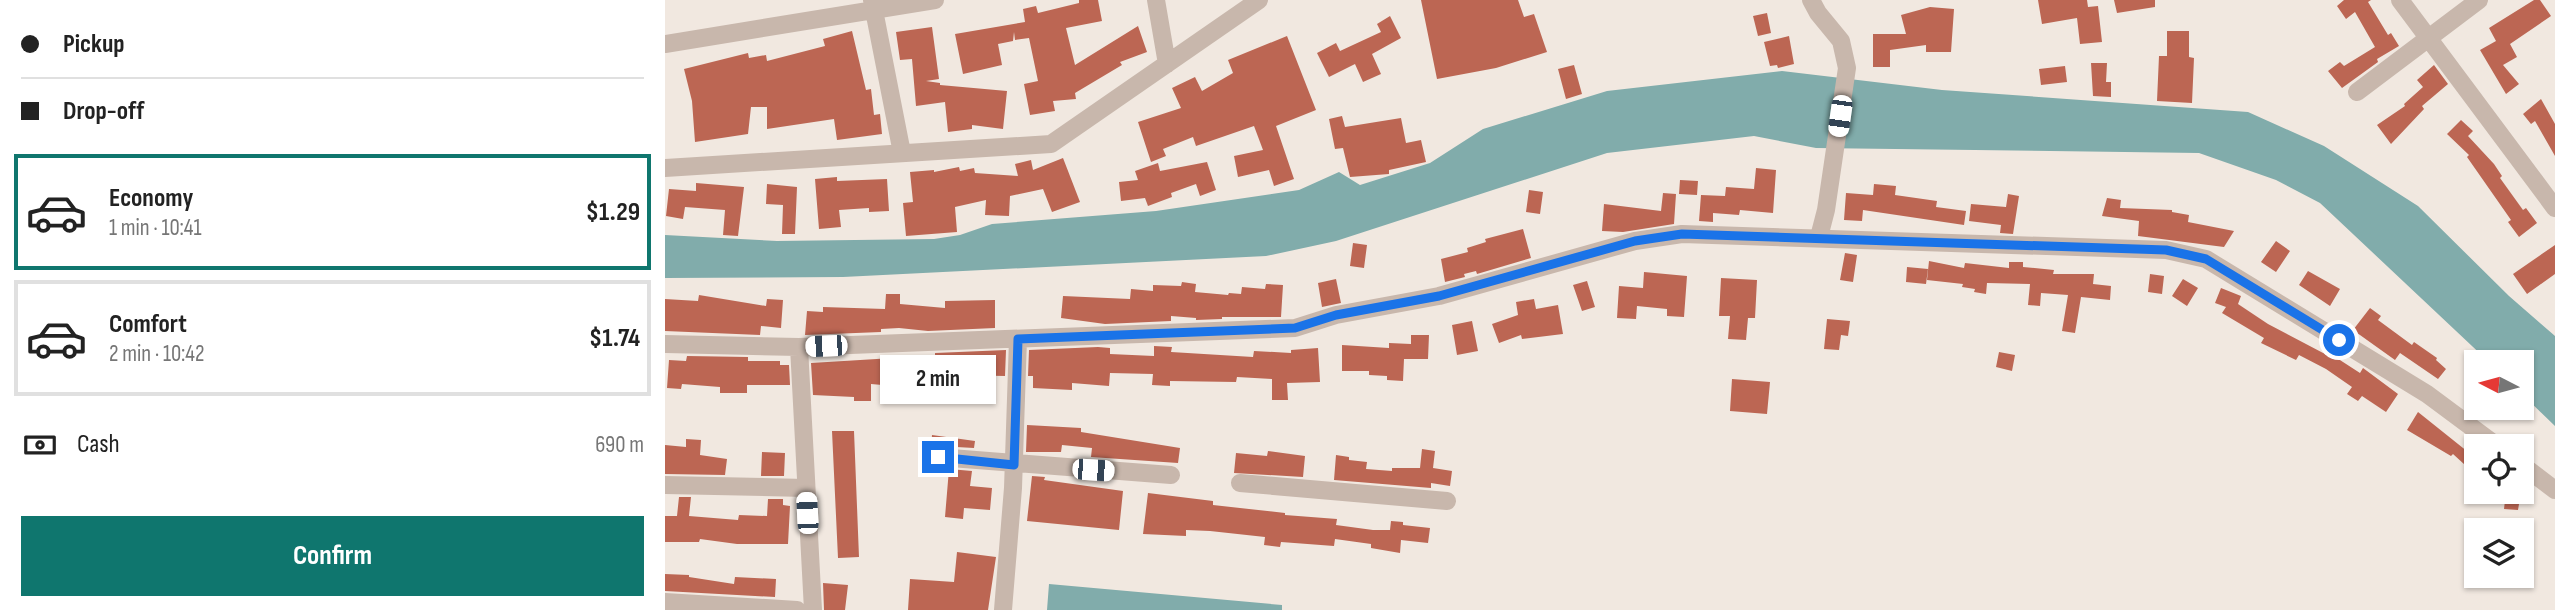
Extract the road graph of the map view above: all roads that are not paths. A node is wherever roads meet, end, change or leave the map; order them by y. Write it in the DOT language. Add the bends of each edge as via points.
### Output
graph roads {
  1 [pos="935,0"];
  2 [pos="1156,0"];
  3 [pos="1259,0"];
  4 [pos="1811,0"];
  5 [pos="2400,0"];
  6 [pos="2479,0"];
  7 [pos="873,5"];
  8 [pos="2430,38"];
  9 [pos="665,44"];
  10 [pos="1167,64"];
  11 [pos="2357,92"];
  12 [pos="902,153"];
  13 [pos="666,164"];
  14 [pos="2555,208"];
  15 [pos="1819,237"];
  16 [pos="1018,339"];
  17 [pos="665,344"];
  18 [pos="799,347"];
  19 [pos="2481,434"];
  20 [pos="938,457"];
  21 [pos="1014,465"];
  22 [pos="2534,474"];
  23 [pos="1171,475"];
  24 [pos="1240,484"];
  25 [pos="665,485"];
  26 [pos="806,488"];
  27 [pos="2555,490"];
  28 [pos="1447,501"];
  29 [pos="665,602"];
  30 [pos="797,610"];
  31 [pos="813,610"];
  32 [pos="1003,610"];
  1 -- 7 [label="street"];
  2 -- 10 [label="street"];
  3 -- 10 [label="street"];
  4 -- 15 [label="street" via="1841,41 1847,68"];
  5 -- 8 [label="street"];
  6 -- 8 [label="street"];
  7 -- 9 [label="street"];
  7 -- 12 [label="street"];
  8 -- 11 [label="street"];
  8 -- 14 [label="street"];
  10 -- 12 [label="street" via="1051,144"];
  12 -- 13 [label="street"];
  15 -- 16 [label="street" via="1682,234 1635,241 1439,296 1336,315 1295,328"];
  15 -- 19 [label="street" via="2166,250 2206,259 2427,394"];
  16 -- 18 [label="street"];
  16 -- 21 [label="street"];
  17 -- 18 [label="street"];
  18 -- 26 [label="street"];
  20 -- 21 [label="street"];
  21 -- 23 [label="street"];
  21 -- 32 [label="street"];
  22 -- 27 [label="street"];
  24 -- 28 [label="street"];
  25 -- 26 [label="street"];
  26 -- 31 [label="street"];
  29 -- 30 [label="street"];
}
